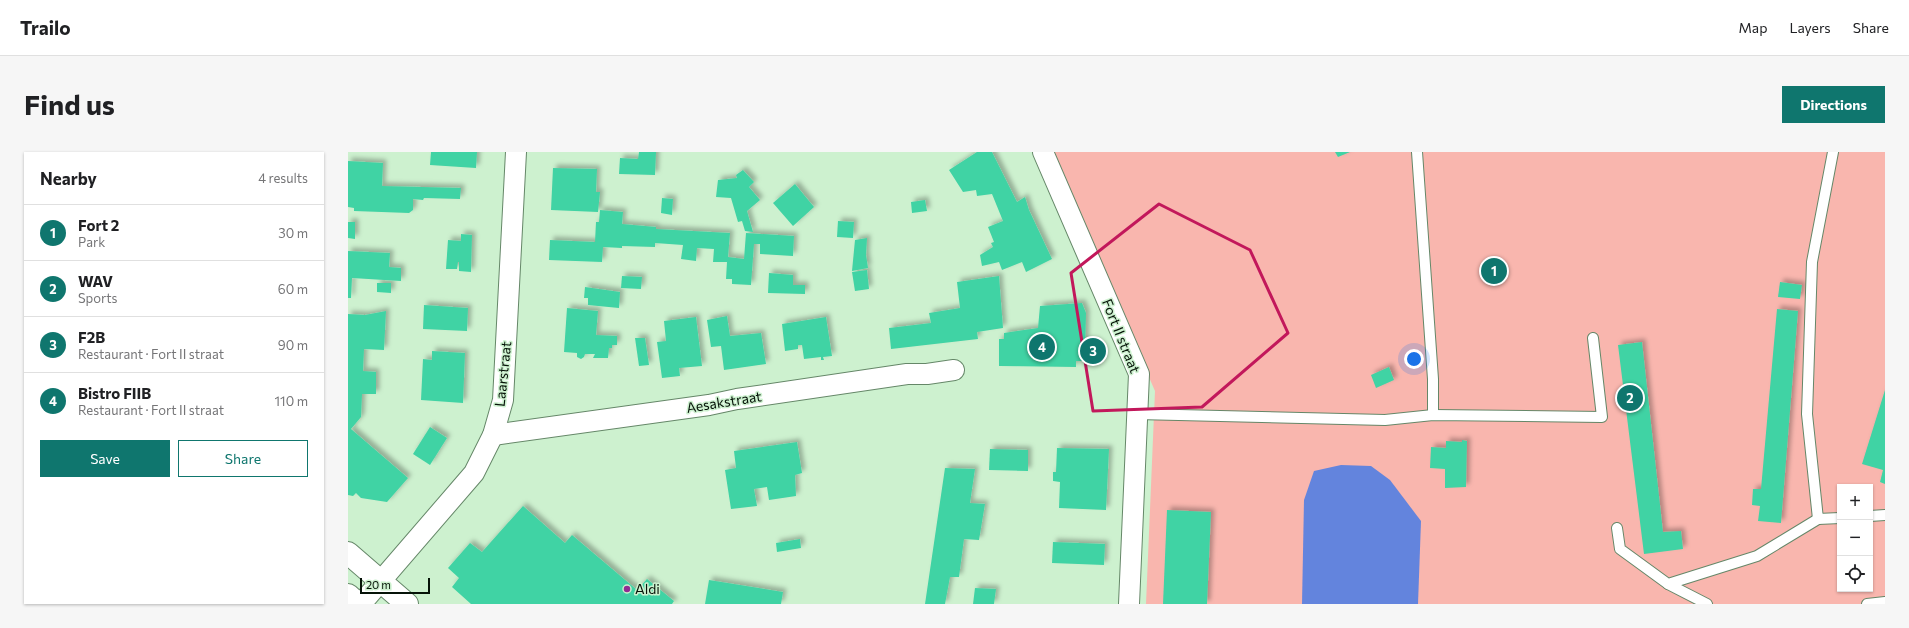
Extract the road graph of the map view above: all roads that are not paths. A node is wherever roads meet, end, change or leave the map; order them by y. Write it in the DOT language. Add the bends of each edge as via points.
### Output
graph roads {
  1 [pos="516,152"];
  2 [pos="1043,152"];
  3 [pos="1417,152"];
  4 [pos="1833,152"];
  5 [pos="1593,338"];
  6 [pos="954,370"];
  7 [pos="1138,414"];
  8 [pos="1433,415"];
  9 [pos="493,434"];
  10 [pos="1885,515"];
  11 [pos="1873,516"];
  12 [pos="1837,518"];
  13 [pos="1818,519"];
  14 [pos="1617,528"];
  15 [pos="348,553"];
  16 [pos="381,581"];
  17 [pos="1668,584"];
  18 [pos="348,595"];
  19 [pos="1885,602"];
  20 [pos="358,604"];
  21 [pos="361,604"];
  22 [pos="407,604"];
  23 [pos="1129,604"];
  24 [pos="1707,604"];
  25 [pos="1868,604"];
  1 -- 9 [label="street, Laarstraat" via="503,400"];
  2 -- 7 [label="street, Fort II straat" via="1139,374"];
  3 -- 8 [label="lane" via="1433,379"];
  4 -- 13 [label="lane" via="1812,262 1807,414"];
  5 -- 8 [label="lane" via="1602,417"];
  6 -- 9 [label="street, Aesakstraat" via="907,374 709,405"];
  7 -- 8 [label="lane" via="1385,420"];
  7 -- 23 [label="street, Fort II straat"];
  9 -- 16 [label="street, Laarstraat" via="474,473"];
  10 -- 11 [label="lane"];
  12 -- 13 [label="lane"];
  13 -- 17 [label="lane" via="1757,556"];
  14 -- 17 [label="lane" via="1620,549"];
  15 -- 16 [label="main road"];
  16 -- 21 [label="street, Laarstraat"];
  16 -- 22 [label="main road"];
  17 -- 24 [label="lane"];
  18 -- 20 [label="main road"];
  19 -- 25 [label="lane"];
}
